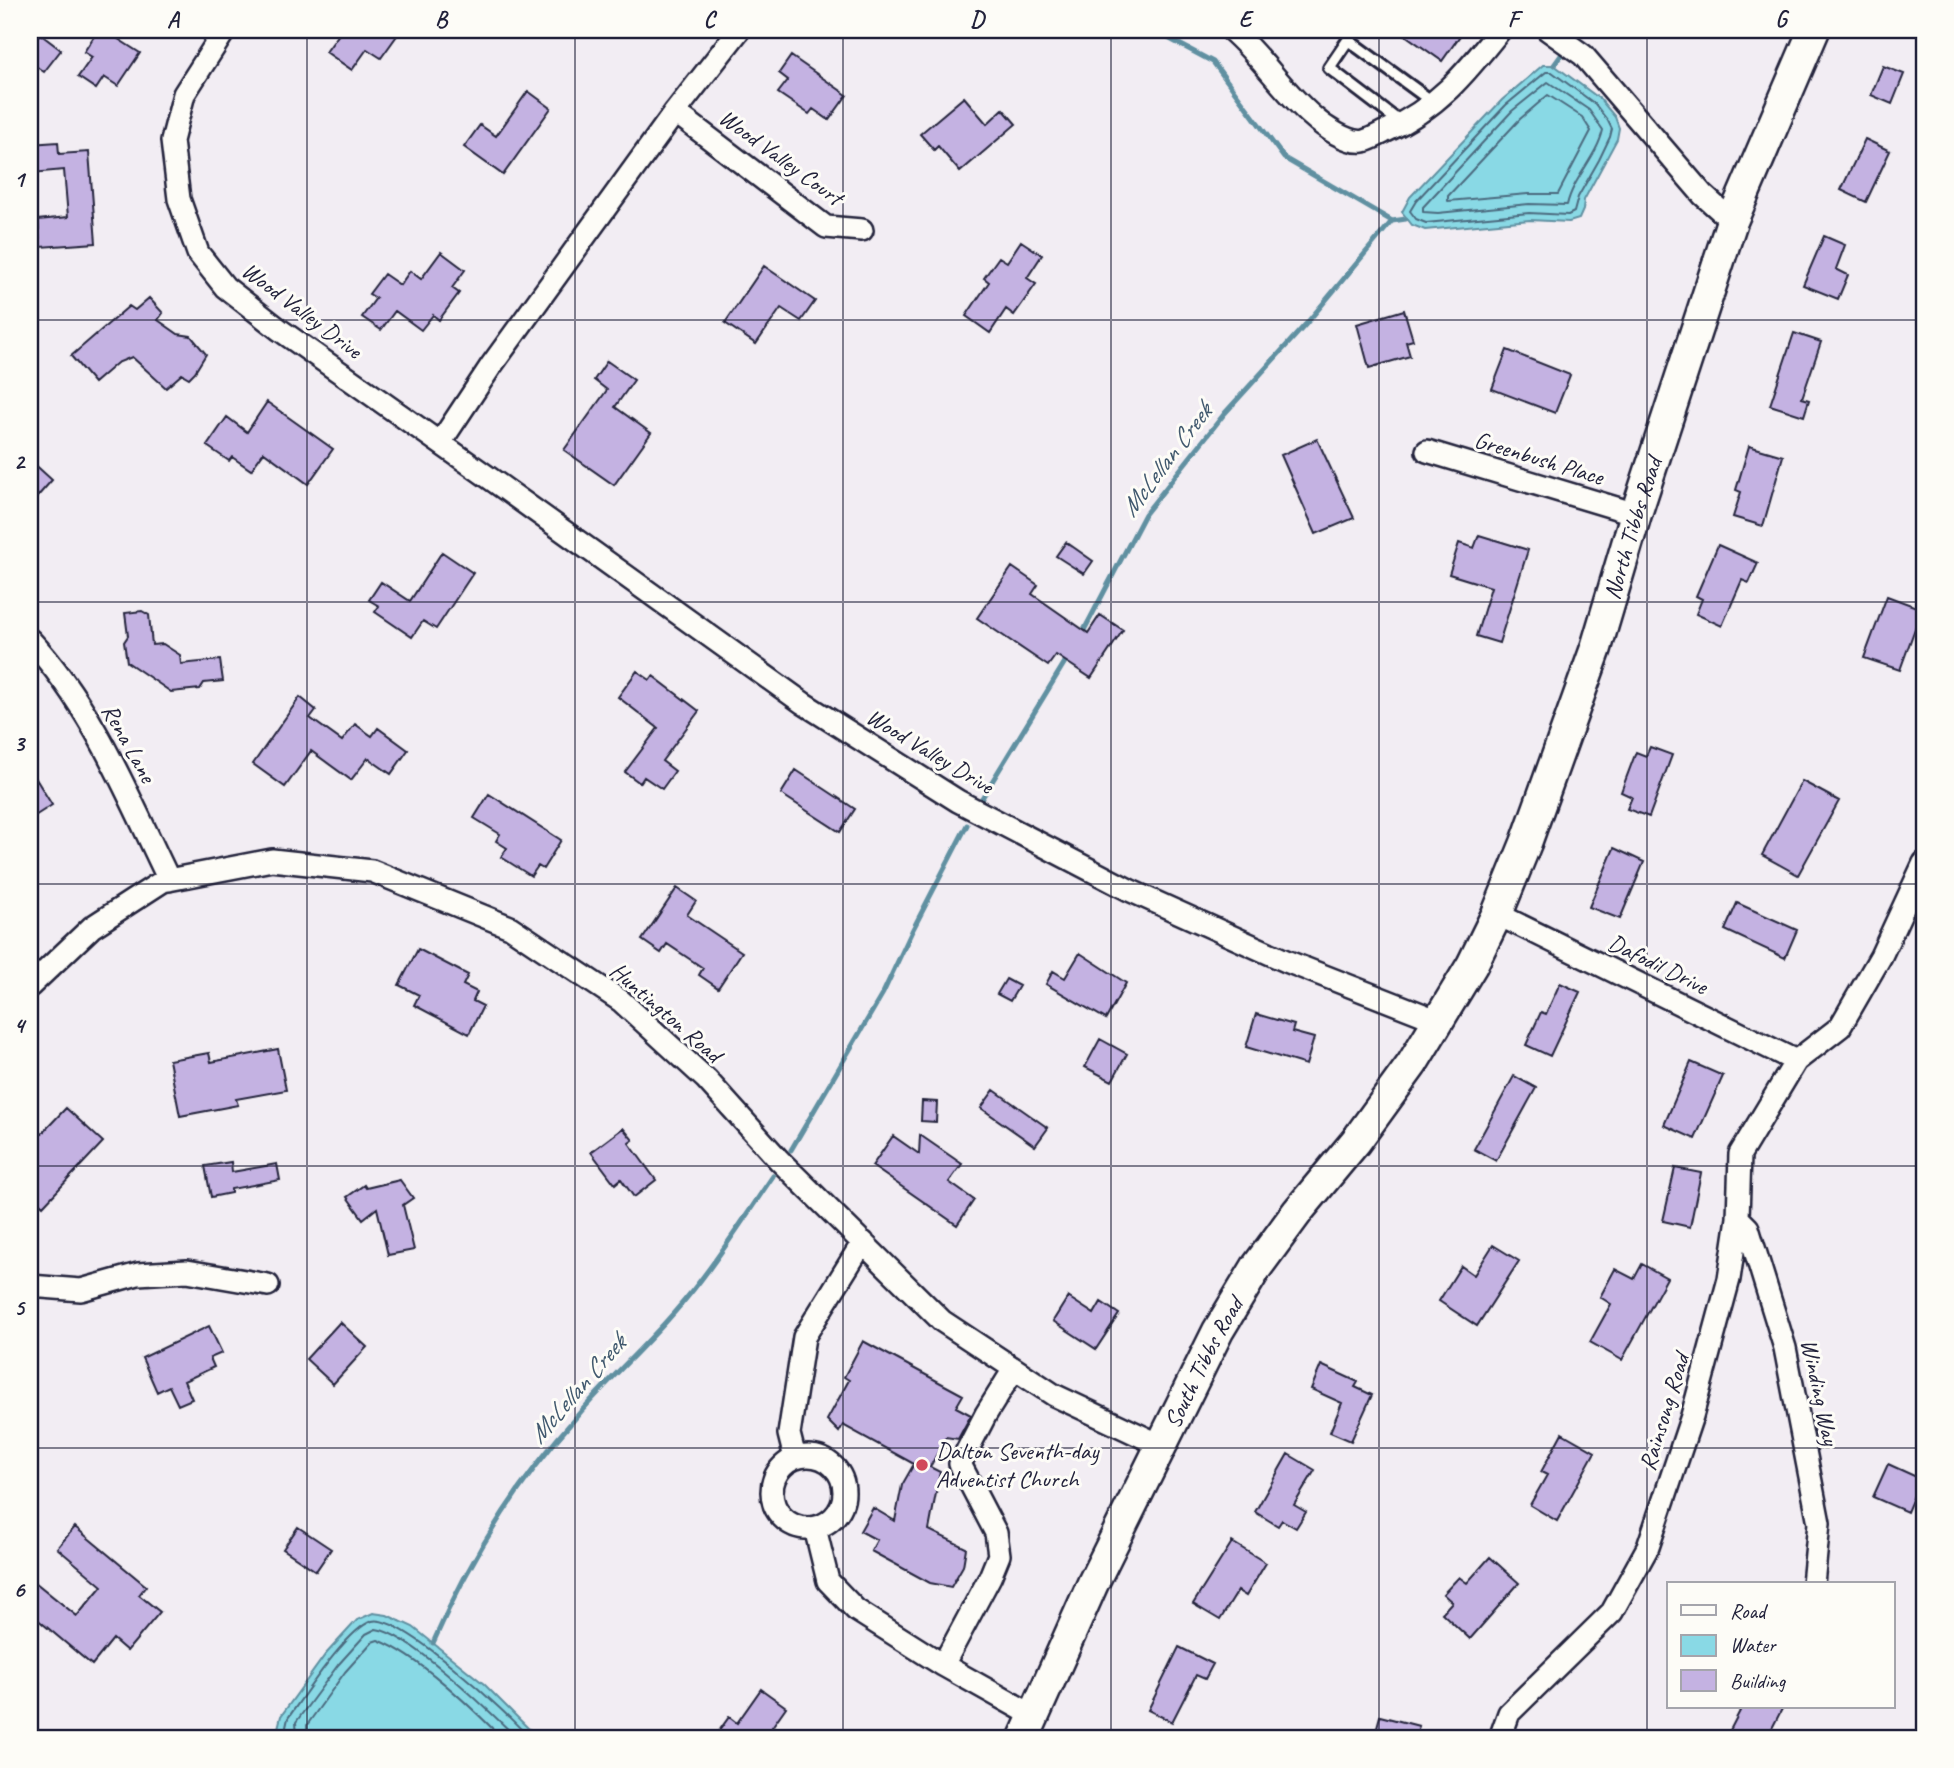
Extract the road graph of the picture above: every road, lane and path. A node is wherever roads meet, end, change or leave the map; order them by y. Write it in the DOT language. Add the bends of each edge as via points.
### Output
graph roads {
  1 [pos="225,30"];
  2 [pos="739,30"];
  3 [pos="1231,30"];
  4 [pos="1500,30"];
  5 [pos="1548,30"];
  6 [pos="1814,30"];
  7 [pos="1434,103"];
  8 [pos="676,112"];
  9 [pos="1402,124"];
  10 [pos="1732,221"];
  11 [pos="862,230"];
  12 [pos="440,443"];
  13 [pos="1427,451"];
  14 [pos="1636,514"];
  15 [pos="30,640"];
  16 [pos="1924,863"];
  17 [pos="169,880"];
  18 [pos="1497,914"];
  19 [pos="30,986"];
  20 [pos="1439,1021"];
  21 [pos="1796,1061"];
  22 [pos="1738,1218"];
  23 [pos="863,1242"];
  24 [pos="268,1285"];
  25 [pos="30,1286"];
  26 [pos="1014,1369"];
  27 [pos="1160,1445"];
  28 [pos="795,1458"];
  29 [pos="815,1528"];
  30 [pos="1813,1582"];
  31 [pos="943,1665"];
  32 [pos="1029,1727"];
  33 [pos="1500,1738"];
  1 -- 12 [label="street, Wood Valley Drive" via="184,94 172,141 179,199 198,253 225,287"];
  2 -- 8 [label="street"];
  3 -- 9 [label="street" via="1312,117 1344,137 1363,141"];
  4 -- 7 [label="street" via="1466,73"];
  5 -- 10 [label="street" via="1583,55 1703,195"];
  6 -- 10 [label="street, North Tibbs Road"];
  7 -- 9 [label="street"];
  7 -- 9 [label="lane" via="1348,40 1329,68"];
  8 -- 11 [label="street, Wood Valley Court" via="826,227"];
  8 -- 12 [label="street"];
  10 -- 14 [label="street, North Tibbs Road"];
  12 -- 20 [label="street, Wood Valley Drive" via="803,703 958,801 1141,895 1286,961"];
  13 -- 14 [label="street, Greenbush Place"];
  14 -- 18 [label="street, North Tibbs Road" via="1596,649"];
  15 -- 17 [label="street, Rena Lane" via="49,660 100,740"];
  16 -- 21 [label="street" via="1881,956 1840,1027"];
  17 -- 19 [label="street, Huntington Road" via="92,928"];
  17 -- 23 [label="street, Huntington Road" via="272,860 372,871 510,927 630,1010 706,1079 779,1160"];
  18 -- 20 [label="street, North Tibbs Road"];
  18 -- 21 [label="street, Dafodil Drive"];
  20 -- 27 [label="street, South Tibbs Road" via="1356,1141 1256,1268"];
  21 -- 22 [label="street, Rainsong Road" via="1741,1154"];
  22 -- 30 [label="street, Winding Way" via="1748,1228 1785,1348 1819,1523"];
  22 -- 33 [label="street, Rainsong Road" via="1729,1279 1692,1416 1648,1547 1612,1612 1509,1713"];
  23 -- 26 [label="street, Huntington Road" via="942,1321"];
  23 -- 28 [label="street" via="804,1336 789,1434"];
  24 -- 25 [label="street" via="187,1271 138,1274 81,1290"];
  26 -- 27 [label="street, Huntington Road" via="1054,1395"];
  26 -- 31 [label="street" via="960,1464 996,1533 999,1555"];
  27 -- 32 [label="street, South Tibbs Road"];
  28 -- 29 [label="street" via="776,1473 771,1496 781,1518 791,1525"];
  28 -- 29 [label="street" via="807,1455 830,1462 843,1482 842,1506 826,1524"];
  29 -- 31 [label="street" via="828,1581 856,1610"];
  31 -- 32 [label="street"];
}
